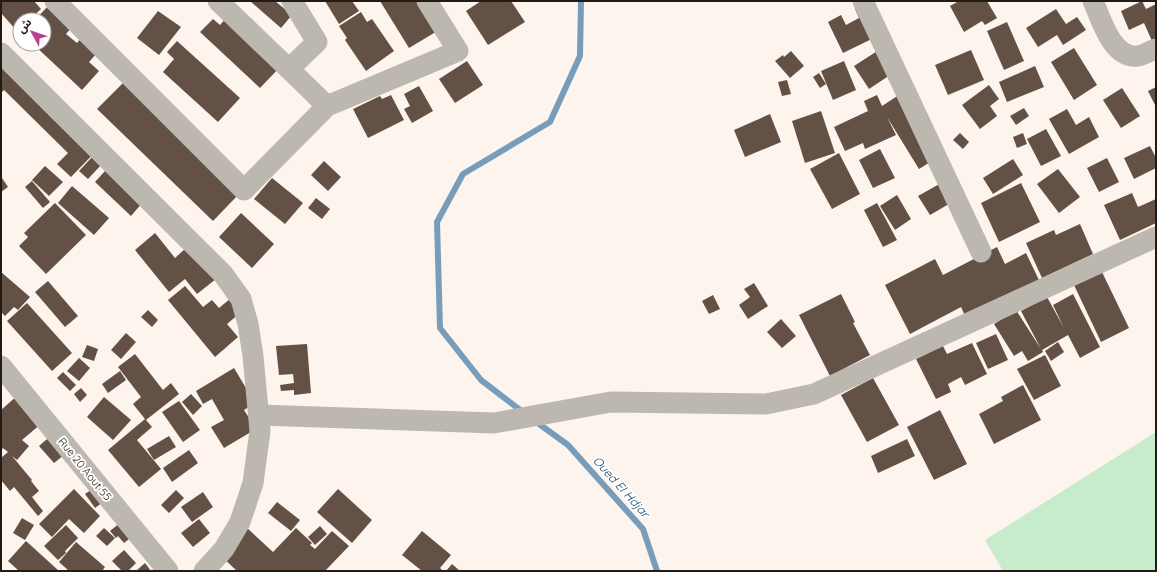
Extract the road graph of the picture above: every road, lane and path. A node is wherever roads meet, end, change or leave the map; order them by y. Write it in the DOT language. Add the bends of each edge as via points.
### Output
graph roads {
  1 [pos="55,1"];
  2 [pos="218,1"];
  3 [pos="292,1"];
  4 [pos="427,1"];
  5 [pos="863,1"];
  6 [pos="1093,1"];
  7 [pos="1156,49"];
  8 [pos="1,53"];
  9 [pos="289,68"];
  10 [pos="327,106"];
  11 [pos="1156,237"];
  12 [pos="980,252"];
  13 [pos="1,366"];
  14 [pos="259,415"];
  15 [pos="168,571"];
  16 [pos="204,571"];
  1 -- 10 [label="street" via="244,190"];
  2 -- 9 [label="street"];
  3 -- 9 [label="street" via="317,42"];
  4 -- 10 [label="street" via="458,51"];
  5 -- 12 [label="street"];
  6 -- 7 [label="street" via="1119,50 1138,56"];
  8 -- 14 [label="street" via="223,274 241,299 254,356"];
  9 -- 10 [label="street"];
  11 -- 14 [label="street" via="814,394 766,404 611,402 494,423"];
  13 -- 15 [label="street, Rue 20 Aout 55"];
  14 -- 16 [label="street" via="260,431 253,483 240,522 224,549"];
}
